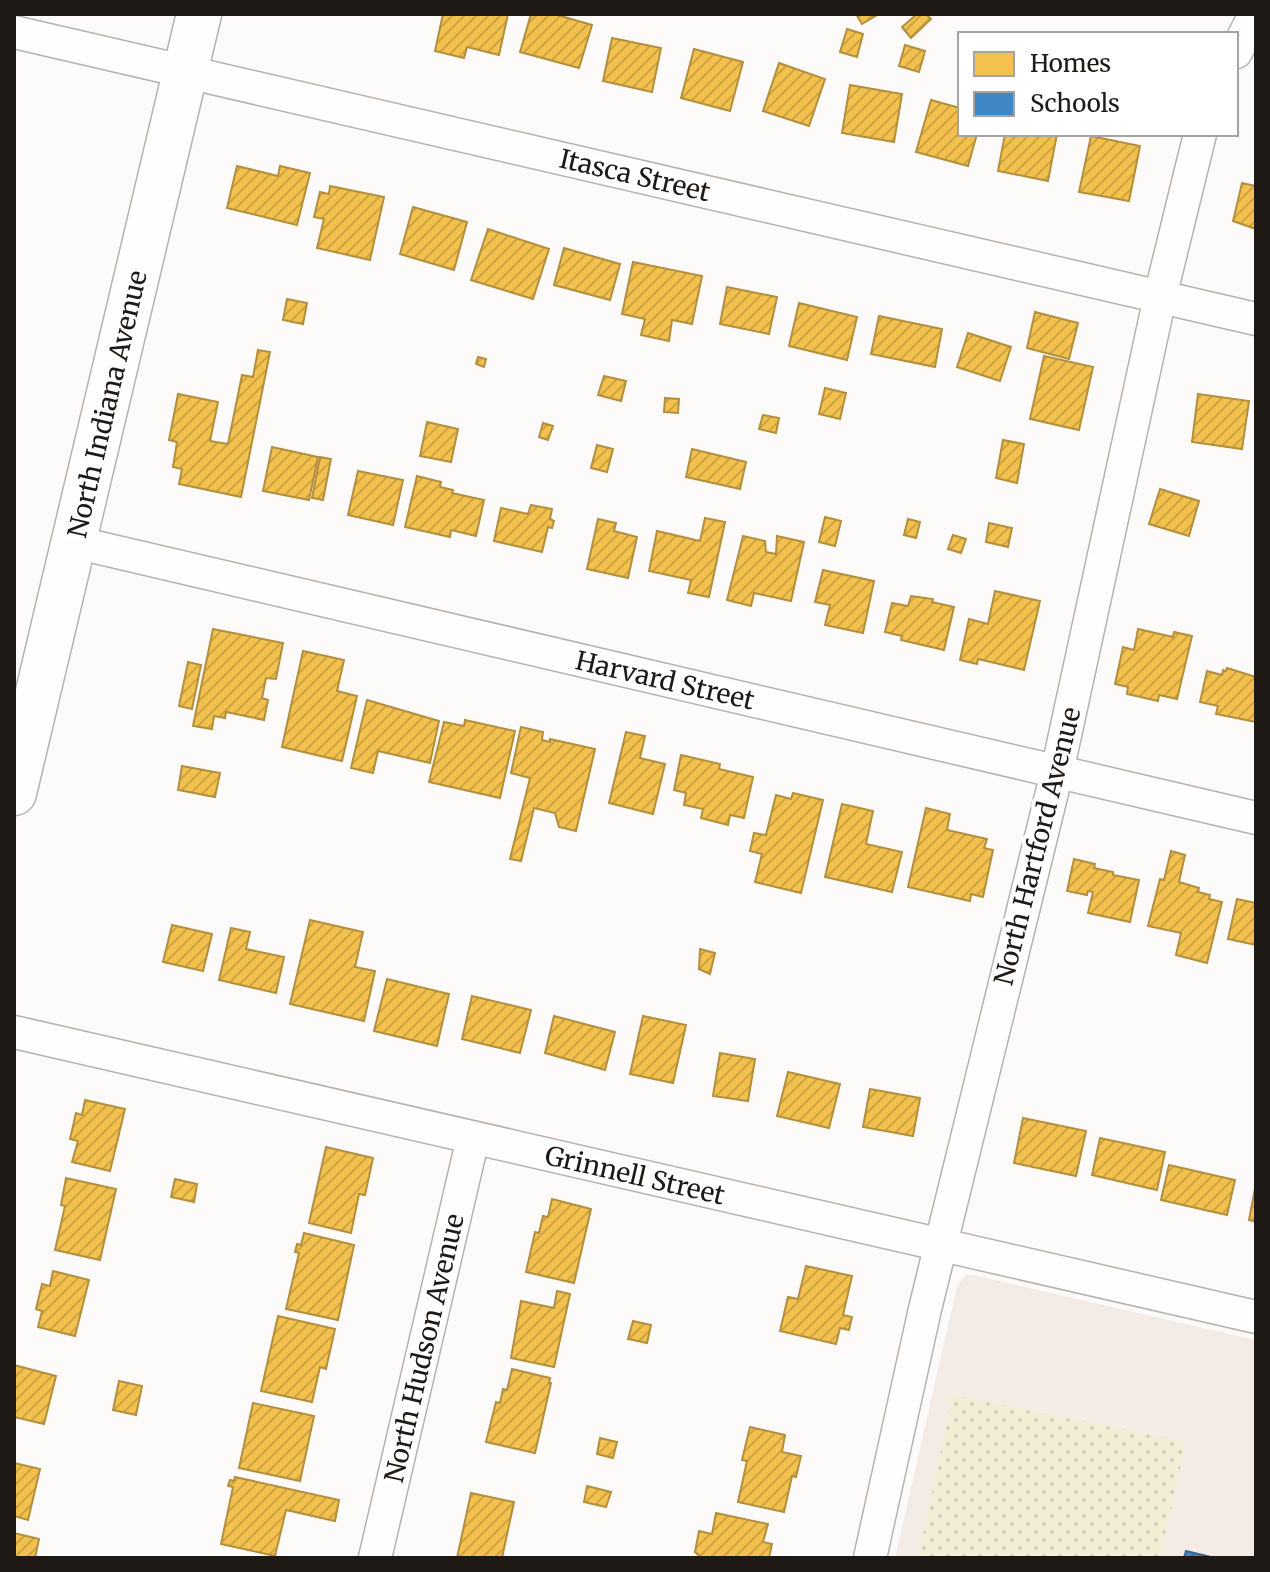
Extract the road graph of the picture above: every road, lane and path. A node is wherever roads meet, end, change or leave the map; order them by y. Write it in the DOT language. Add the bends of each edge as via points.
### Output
graph roads {
  1 [pos="199,14"];
  2 [pos="1255,14"];
  3 [pos="14,32"];
  4 [pos="1238,48"];
  5 [pos="186,72"];
  6 [pos="1199,136"];
  7 [pos="1160,297"];
  8 [pos="1256,319"];
  9 [pos="74,542"];
  10 [pos="1057,772"];
  11 [pos="14,793"];
  12 [pos="1256,818"];
  13 [pos="14,1032"];
  14 [pos="473,1138"];
  15 [pos="941,1245"];
  16 [pos="1256,1317"];
  17 [pos="375,1558"];
  18 [pos="870,1558"];
  1 -- 5 [label="main road, North Indiana Avenue"];
  2 -- 4 [label="street"];
  3 -- 5 [label="street, Itasca Street"];
  5 -- 7 [label="street, Itasca Street"];
  5 -- 9 [label="main road, North Indiana Avenue"];
  6 -- 7 [label="street, North Hartford Avenue"];
  7 -- 8 [label="street, Itasca Street"];
  7 -- 10 [label="street, North Hartford Avenue"];
  9 -- 10 [label="street, Harvard Street"];
  9 -- 11 [label="main road, North Indiana Avenue"];
  10 -- 12 [label="street, Harvard Street"];
  10 -- 15 [label="street, North Hartford Avenue"];
  13 -- 14 [label="street, Grinnell Street"];
  14 -- 15 [label="street, Grinnell Street"];
  14 -- 17 [label="street, North Hudson Avenue"];
  15 -- 16 [label="street, Grinnell Street"];
  15 -- 18 [label="street, North Hartford Avenue"];
}
